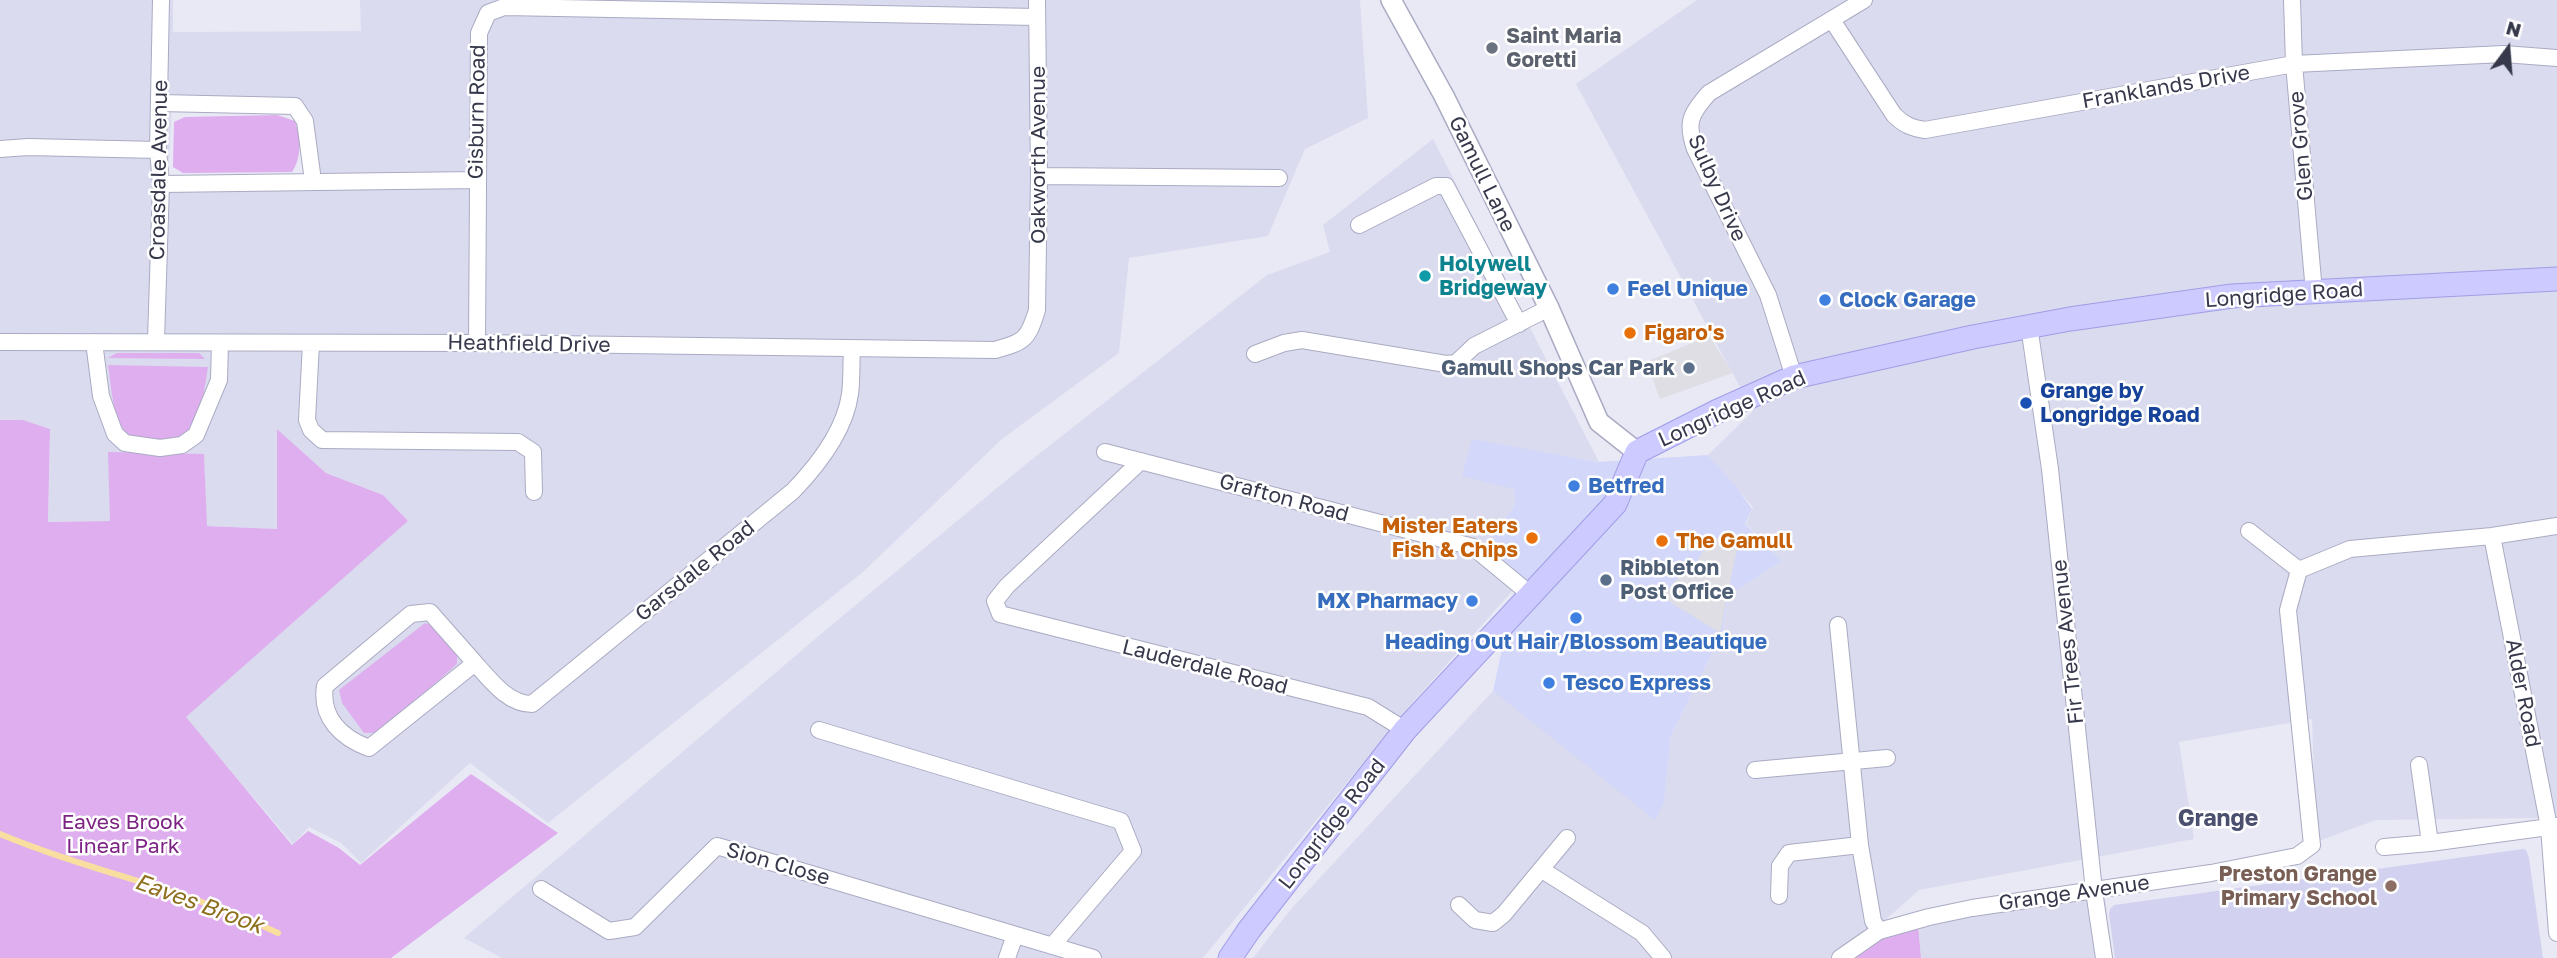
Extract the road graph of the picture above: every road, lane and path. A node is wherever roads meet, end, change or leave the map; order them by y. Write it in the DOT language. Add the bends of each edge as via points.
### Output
graph roads {
  1 [pos="161,0"];
  2 [pos="1037,0"];
  3 [pos="1391,0"];
  4 [pos="1864,0"];
  5 [pos="2292,0"];
  6 [pos="557,4"];
  7 [pos="1037,17"];
  8 [pos="1832,20"];
  9 [pos="2557,58"];
  10 [pos="2294,64"];
  11 [pos="160,103"];
  12 [pos="0,149"];
  13 [pos="158,150"];
  14 [pos="1039,177"];
  15 [pos="1279,178"];
  16 [pos="476,180"];
  17 [pos="313,181"];
  18 [pos="161,184"];
  19 [pos="1359,225"];
  20 [pos="2557,279"];
  21 [pos="2314,292"];
  22 [pos="1549,308"];
  23 [pos="1037,310"];
  24 [pos="1519,324"];
  25 [pos="2029,326"];
  26 [pos="156,340"];
  27 [pos="0,342"];
  28 [pos="94,342"];
  29 [pos="220,343"];
  30 [pos="311,343"];
  31 [pos="477,343"];
  32 [pos="852,350"];
  33 [pos="1255,354"];
  34 [pos="1794,377"];
  35 [pos="1105,452"];
  36 [pos="1637,452"];
  37 [pos="1142,461"];
  38 [pos="534,492"];
  39 [pos="2557,526"];
  40 [pos="2249,531"];
  41 [pos="2492,536"];
  42 [pos="2299,570"];
  43 [pos="1530,594"];
  44 [pos="1838,625"];
  45 [pos="475,663"];
  46 [pos="819,730"];
  47 [pos="1405,730"];
  48 [pos="1887,758"];
  49 [pos="1852,761"];
  50 [pos="2419,765"];
  51 [pos="1755,770"];
  52 [pos="2553,826"];
  53 [pos="1567,838"];
  54 [pos="2430,843"];
  55 [pos="1860,845"];
  56 [pos="2384,847"];
  57 [pos="1542,870"];
  58 [pos="541,890"];
  59 [pos="2094,891"];
  60 [pos="1779,896"];
  61 [pos="1459,905"];
  62 [pos="1879,931"];
  63 [pos="2557,933"];
  64 [pos="1015,935"];
  65 [pos="1052,946"];
  66 [pos="1007,958"];
  67 [pos="1093,958"];
  68 [pos="1230,958"];
  69 [pos="1662,958"];
  70 [pos="1840,958"];
  71 [pos="2104,958"];
  1 -- 11 [label="street, Croasdale Avenue"];
  2 -- 7 [label="street, Oakworth Avenue"];
  3 -- 22 [label="street, Gamull Lane"];
  4 -- 8 [label="street, Sulby Drive"];
  5 -- 10 [label="street, Glen Grove"];
  6 -- 7 [label="street, Gisburn Road"];
  6 -- 16 [label="street, Gisburn Road" via="504,7 488,13 481,27"];
  7 -- 14 [label="street, Oakworth Avenue"];
  8 -- 10 [label="street, Franklands Drive" via="1895,115 1911,128 1925,130"];
  8 -- 34 [label="street, Sulby Drive" via="1709,93 1697,106 1689,131 1768,295"];
  9 -- 10 [label="street, Franklands Drive" via="2504,54"];
  10 -- 21 [label="street, Glen Grove"];
  11 -- 13 [label="street, Croasdale Avenue"];
  11 -- 17 [label="street" via="295,106 305,121"];
  12 -- 13 [label="street"];
  13 -- 18 [label="street, Croasdale Avenue"];
  14 -- 15 [label="street"];
  14 -- 23 [label="street, Oakworth Avenue"];
  16 -- 17 [label="street"];
  16 -- 31 [label="street, Gisburn Road"];
  17 -- 18 [label="street"];
  18 -- 26 [label="street, Croasdale Avenue"];
  19 -- 24 [label="street" via="1436,186 1446,186"];
  20 -- 21 [label="main road, Longridge Road"];
  21 -- 25 [label="main road, Longridge Road" via="2232,296"];
  22 -- 24 [label="street"];
  22 -- 36 [label="street, Gamull Lane" via="1599,422"];
  23 -- 32 [label="street, Heathfield Drive" via="1031,329 1019,344 995,350"];
  24 -- 33 [label="street" via="1474,346 1456,363 1302,340"];
  25 -- 34 [label="main road, Longridge Road"];
  25 -- 59 [label="street, Fir Trees Avenue" via="2050,469"];
  26 -- 28 [label="street, Heathfield Drive"];
  26 -- 29 [label="street, Heathfield Drive"];
  27 -- 28 [label="street, Heathfield Drive"];
  28 -- 29 [label="street" via="101,396 115,434 125,443 160,448 182,445 196,435 219,380"];
  29 -- 30 [label="street, Heathfield Drive"];
  30 -- 31 [label="street, Heathfield Drive"];
  30 -- 38 [label="street" via="307,420 322,440 518,442 533,452"];
  31 -- 32 [label="street, Heathfield Drive"];
  32 -- 45 [label="street, Garsdale Road" via="850,396 840,426 810,473 783,500 532,704 518,704"];
  34 -- 36 [label="main road, Longridge Road"];
  35 -- 37 [label="street, Grafton Road"];
  36 -- 43 [label="main road, Longridge Road" via="1615,504"];
  37 -- 43 [label="street, Grafton Road" via="1473,547"];
  37 -- 47 [label="street, Lauderdale Road" via="1007,586 995,601 1000,614 1368,707"];
  39 -- 41 [label="street"];
  40 -- 42 [label="street"];
  41 -- 42 [label="street" via="2350,549"];
  41 -- 52 [label="street, Alder Road"];
  42 -- 59 [label="street, Grange Avenue" via="2288,610 2312,845 2297,856"];
  43 -- 47 [label="main road, Longridge Road"];
  44 -- 49 [label="street"];
  45 -- 45 [label="street, Garsdale Road" via="369,748 349,741 326,712 325,686 411,614 430,612"];
  46 -- 65 [label="street" via="1121,821 1133,851"];
  47 -- 68 [label="main road, Longridge Road"];
  48 -- 49 [label="street"];
  49 -- 51 [label="street"];
  49 -- 55 [label="street"];
  50 -- 54 [label="street"];
  52 -- 54 [label="street"];
  52 -- 63 [label="street, Alder Road"];
  53 -- 57 [label="street"];
  54 -- 56 [label="street"];
  55 -- 60 [label="street" via="1789,853 1780,866"];
  55 -- 62 [label="street" via="1873,921"];
  57 -- 61 [label="street" via="1493,923 1475,920"];
  57 -- 69 [label="street" via="1642,933"];
  58 -- 64 [label="street, Sion Close" via="609,931 635,928 717,846"];
  59 -- 62 [label="street, Grange Avenue" via="1972,908"];
  59 -- 71 [label="street, Fir Trees Avenue"];
  62 -- 70 [label="street, Grange Avenue"];
  64 -- 65 [label="street, Sion Close"];
  64 -- 66 [label="street"];
  65 -- 67 [label="street, Sion Close"];
}
